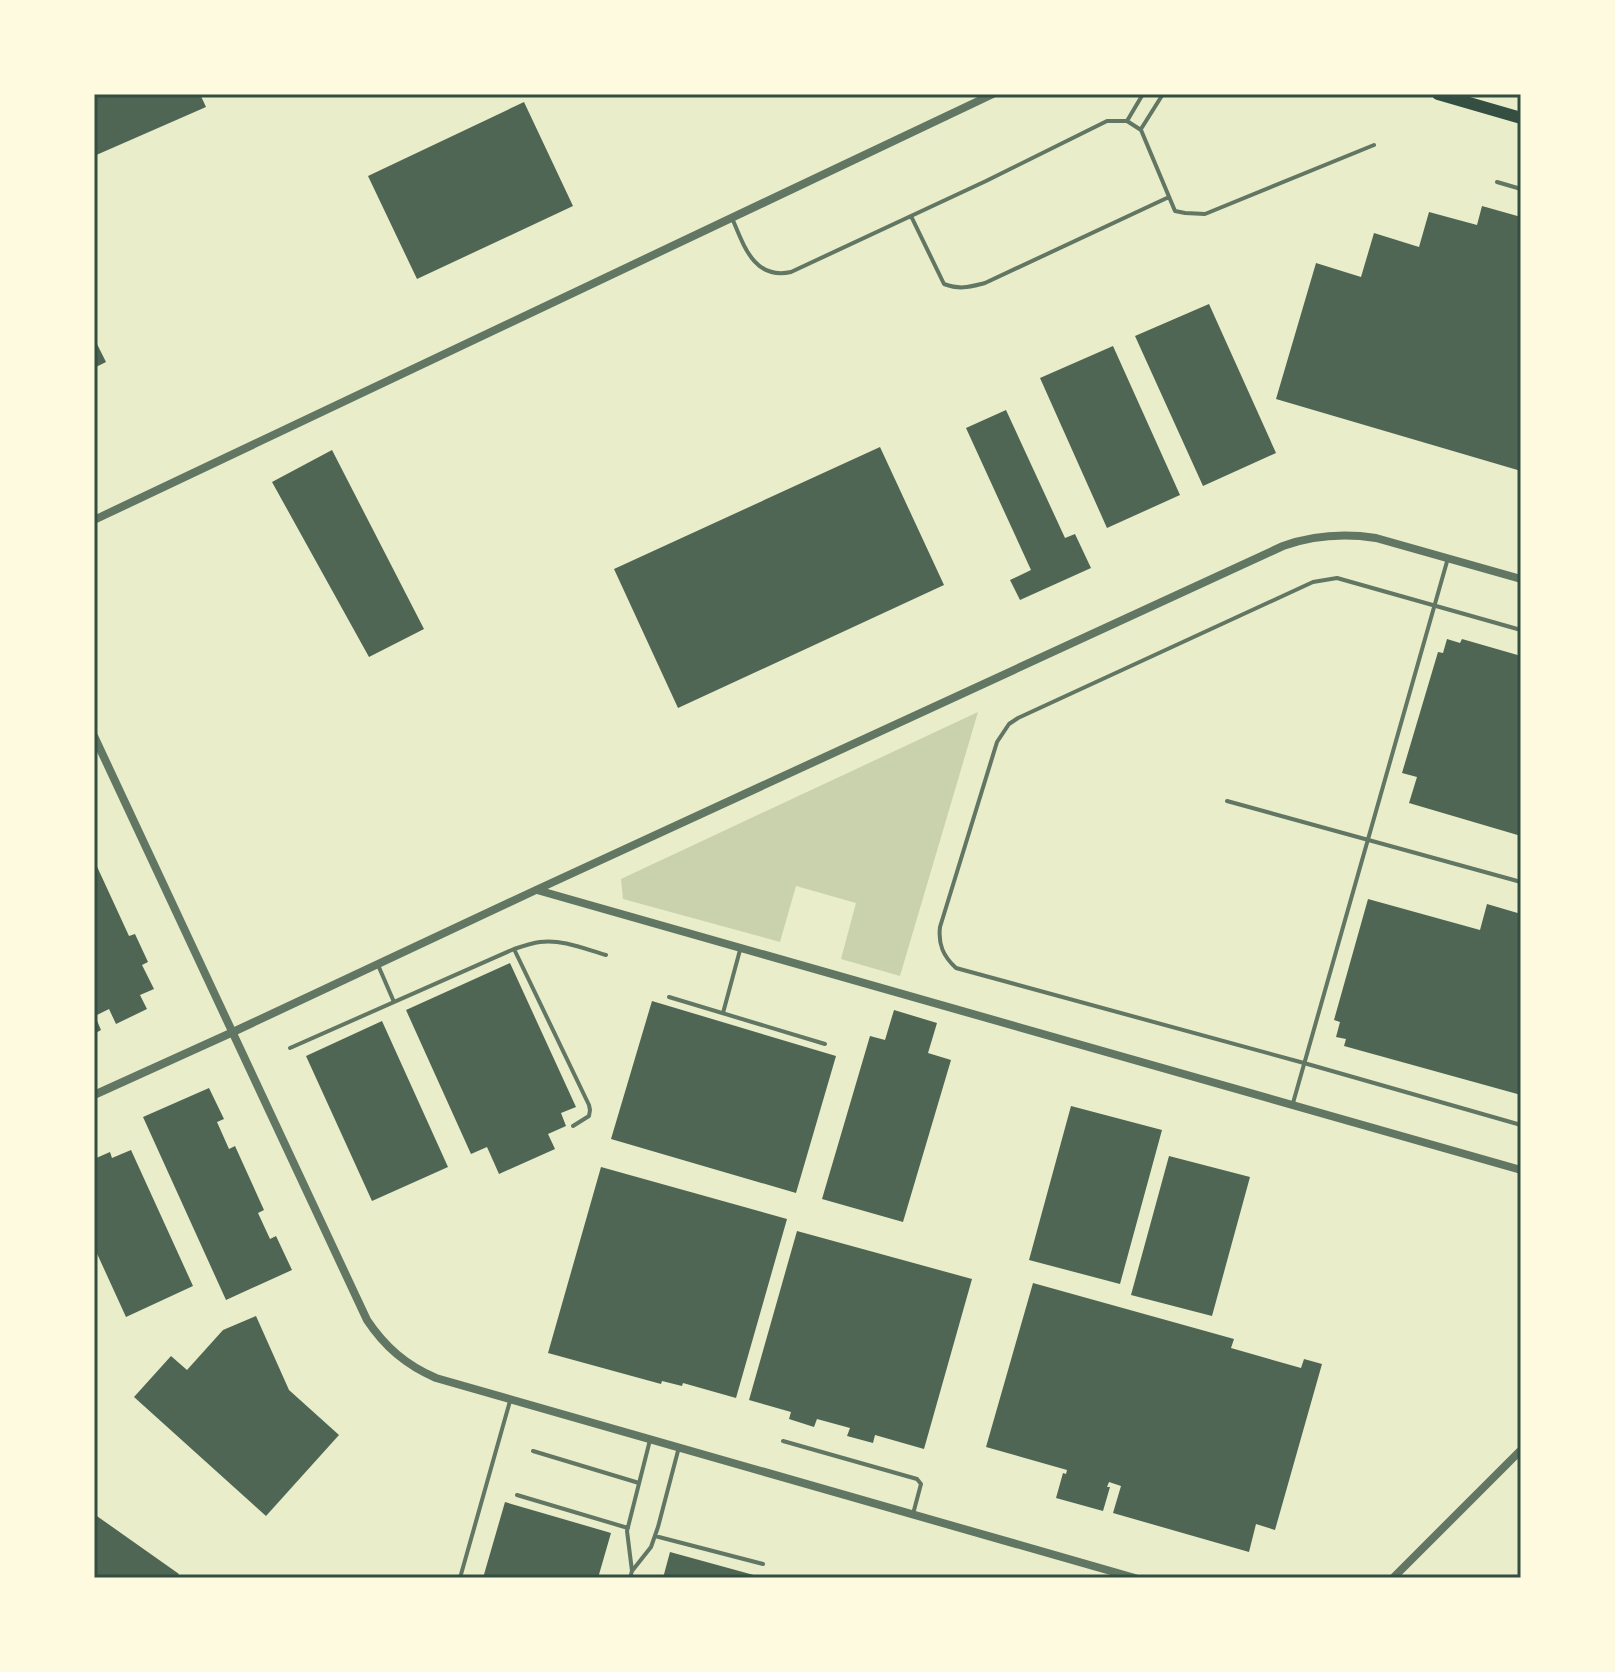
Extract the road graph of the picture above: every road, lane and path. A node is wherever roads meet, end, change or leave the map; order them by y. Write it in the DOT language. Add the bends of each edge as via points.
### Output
graph roads {
  1 [pos="993,94"];
  2 [pos="1143,94"];
  3 [pos="1163,94"];
  4 [pos="1438,94"];
  5 [pos="1521,118"];
  6 [pos="1127,121"];
  7 [pos="1141,130"];
  8 [pos="1374,145"];
  9 [pos="1497,182"];
  10 [pos="1521,189"];
  11 [pos="1169,197"];
  12 [pos="911,216"];
  13 [pos="732,218"];
  14 [pos="94,520"];
  15 [pos="1448,558"];
  16 [pos="1521,579"];
  17 [pos="1435,604"];
  18 [pos="1521,630"];
  19 [pos="94,736"];
  20 [pos="1227,801"];
  21 [pos="1368,840"];
  22 [pos="1521,882"];
  23 [pos="536,890"];
  24 [pos="740,948"];
  25 [pos="514,949"];
  26 [pos="606,955"];
  27 [pos="378,965"];
  28 [pos="669,997"];
  29 [pos="394,1002"];
  30 [pos="723,1013"];
  31 [pos="233,1032"];
  32 [pos="825,1044"];
  33 [pos="290,1048"];
  34 [pos="1304,1063"];
  35 [pos="94,1095"];
  36 [pos="1292,1105"];
  37 [pos="1521,1125"];
  38 [pos="573,1126"];
  39 [pos="1521,1170"];
  40 [pos="511,1399"];
  41 [pos="650,1438"];
  42 [pos="783,1441"];
  43 [pos="679,1446"];
  44 [pos="1521,1450"];
  45 [pos="533,1451"];
  46 [pos="639,1483"];
  47 [pos="517,1495"];
  48 [pos="913,1514"];
  49 [pos="628,1528"];
  50 [pos="655,1536"];
  51 [pos="763,1564"];
  52 [pos="632,1571"];
  53 [pos="460,1578"];
  54 [pos="630,1578"];
  55 [pos="1135,1578"];
  56 [pos="1393,1578"];
  1 -- 13 [label="street"];
  2 -- 6 [label="lane"];
  3 -- 7 [label="lane"];
  4 -- 5 [label="main road"];
  6 -- 7 [label="lane"];
  6 -- 12 [label="lane" via="1107,121"];
  7 -- 11 [label="lane"];
  8 -- 11 [label="lane" via="1205,214 1175,211"];
  9 -- 10 [label="lane"];
  11 -- 12 [label="lane" via="968,288 944,284"];
  12 -- 13 [label="lane" via="780,274 753,259"];
  13 -- 14 [label="street"];
  15 -- 16 [label="street"];
  15 -- 17 [label="lane"];
  15 -- 23 [label="street" via="1343,534 1283,546"];
  17 -- 18 [label="lane"];
  17 -- 21 [label="lane"];
  17 -- 34 [label="lane" via="1337,578 1313,582 1018,718 997,742 940,927 942,951 956,968"];
  19 -- 31 [label="street"];
  20 -- 21 [label="lane"];
  21 -- 22 [label="lane"];
  21 -- 34 [label="lane"];
  23 -- 24 [label="street"];
  23 -- 27 [label="street"];
  24 -- 30 [label="lane"];
  24 -- 36 [label="street"];
  25 -- 26 [label="lane" via="553,942"];
  25 -- 29 [label="lane"];
  25 -- 38 [label="lane" via="589,1105 589,1116"];
  27 -- 29 [label="lane"];
  27 -- 31 [label="street"];
  28 -- 30 [label="lane"];
  29 -- 33 [label="lane"];
  30 -- 32 [label="lane"];
  31 -- 35 [label="street"];
  31 -- 40 [label="street" via="377,1334 423,1372"];
  34 -- 36 [label="lane"];
  34 -- 37 [label="lane"];
  36 -- 39 [label="street"];
  40 -- 41 [label="street"];
  40 -- 53 [label="lane"];
  41 -- 43 [label="street"];
  41 -- 46 [label="lane"];
  42 -- 48 [label="lane" via="917,1479 921,1484"];
  43 -- 48 [label="street"];
  43 -- 50 [label="lane"];
  44 -- 56 [label="street"];
  45 -- 46 [label="lane"];
  46 -- 49 [label="lane"];
  47 -- 49 [label="lane"];
  48 -- 55 [label="street"];
  49 -- 52 [label="lane"];
  50 -- 51 [label="lane"];
  50 -- 52 [label="lane"];
  52 -- 54 [label="lane"];
}
